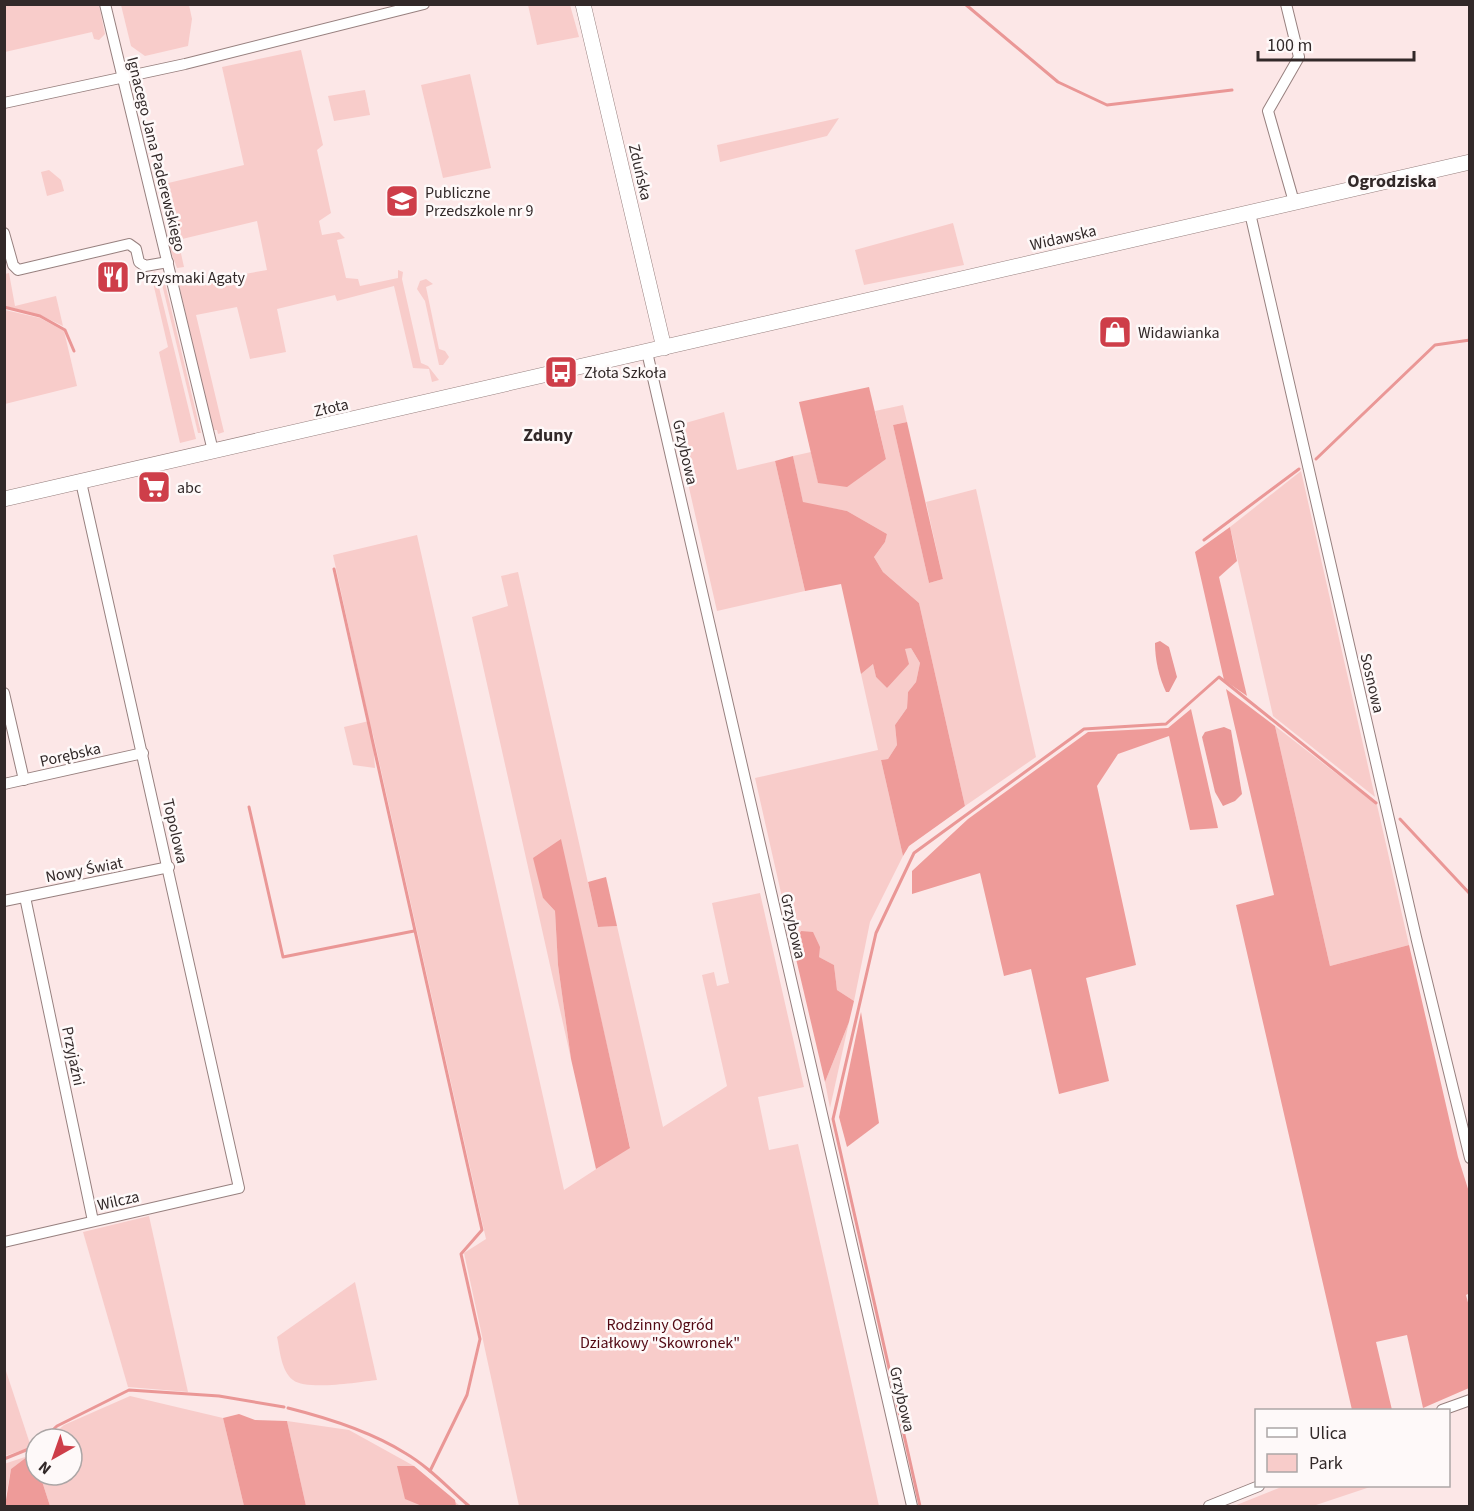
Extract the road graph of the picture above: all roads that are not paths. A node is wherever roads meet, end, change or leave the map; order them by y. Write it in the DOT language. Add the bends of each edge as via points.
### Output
graph roads {
  1 [pos="105,4"];
  2 [pos="424,4"];
  3 [pos="583,4"];
  4 [pos="1286,4"];
  5 [pos="123,78"];
  6 [pos="4,103"];
  7 [pos="1470,162"];
  8 [pos="1294,202"];
  9 [pos="1250,213"];
  10 [pos="4,232"];
  11 [pos="168,262"];
  12 [pos="664,348"];
  13 [pos="647,352"];
  14 [pos="213,451"];
  15 [pos="81,482"];
  16 [pos="4,499"];
  17 [pos="4,693"];
  18 [pos="143,753"];
  19 [pos="24,780"];
  20 [pos="4,784"];
  21 [pos="169,867"];
  22 [pos="25,897"];
  23 [pos="4,901"];
  24 [pos="1470,1158"];
  25 [pos="239,1188"];
  26 [pos="93,1221"];
  27 [pos="4,1242"];
  28 [pos="1470,1400"];
  29 [pos="1445,1409"];
  30 [pos="1255,1487"];
  31 [pos="912,1506"];
  32 [pos="1209,1506"];
  1 -- 5 [label="street, Ignacego Jana Paderewskiego"];
  2 -- 5 [label="street"];
  3 -- 12 [label="street, Zduńska"];
  4 -- 8 [label="street" via="1299,57 1268,111"];
  5 -- 6 [label="street"];
  5 -- 11 [label="street, Ignacego Jana Paderewskiego"];
  7 -- 8 [label="street, Widawska"];
  8 -- 9 [label="street, Widawska"];
  9 -- 12 [label="street, Widawska"];
  9 -- 24 [label="street, Sosnowa"];
  10 -- 11 [label="street" via="12,265 18,270 129,244 145,266"];
  11 -- 14 [label="street, Ignacego Jana Paderewskiego"];
  12 -- 13 [label="street, Złota"];
  13 -- 14 [label="street, Złota"];
  13 -- 31 [label="street, Grzybowa"];
  14 -- 15 [label="street, Złota"];
  15 -- 16 [label="street, Złota"];
  15 -- 18 [label="street, Topolowa"];
  17 -- 19 [label="street"];
  18 -- 19 [label="street, Porębska"];
  18 -- 21 [label="street, Topolowa"];
  19 -- 20 [label="street, Porębska"];
  21 -- 22 [label="street, Nowy Świat"];
  21 -- 25 [label="street, Topolowa"];
  22 -- 23 [label="street, Nowy Świat"];
  22 -- 26 [label="street, Przyjaźni"];
  25 -- 26 [label="street, Wilcza"];
  26 -- 27 [label="street, Wilcza"];
  28 -- 29 [label="street"];
  30 -- 32 [label="street"];
}
